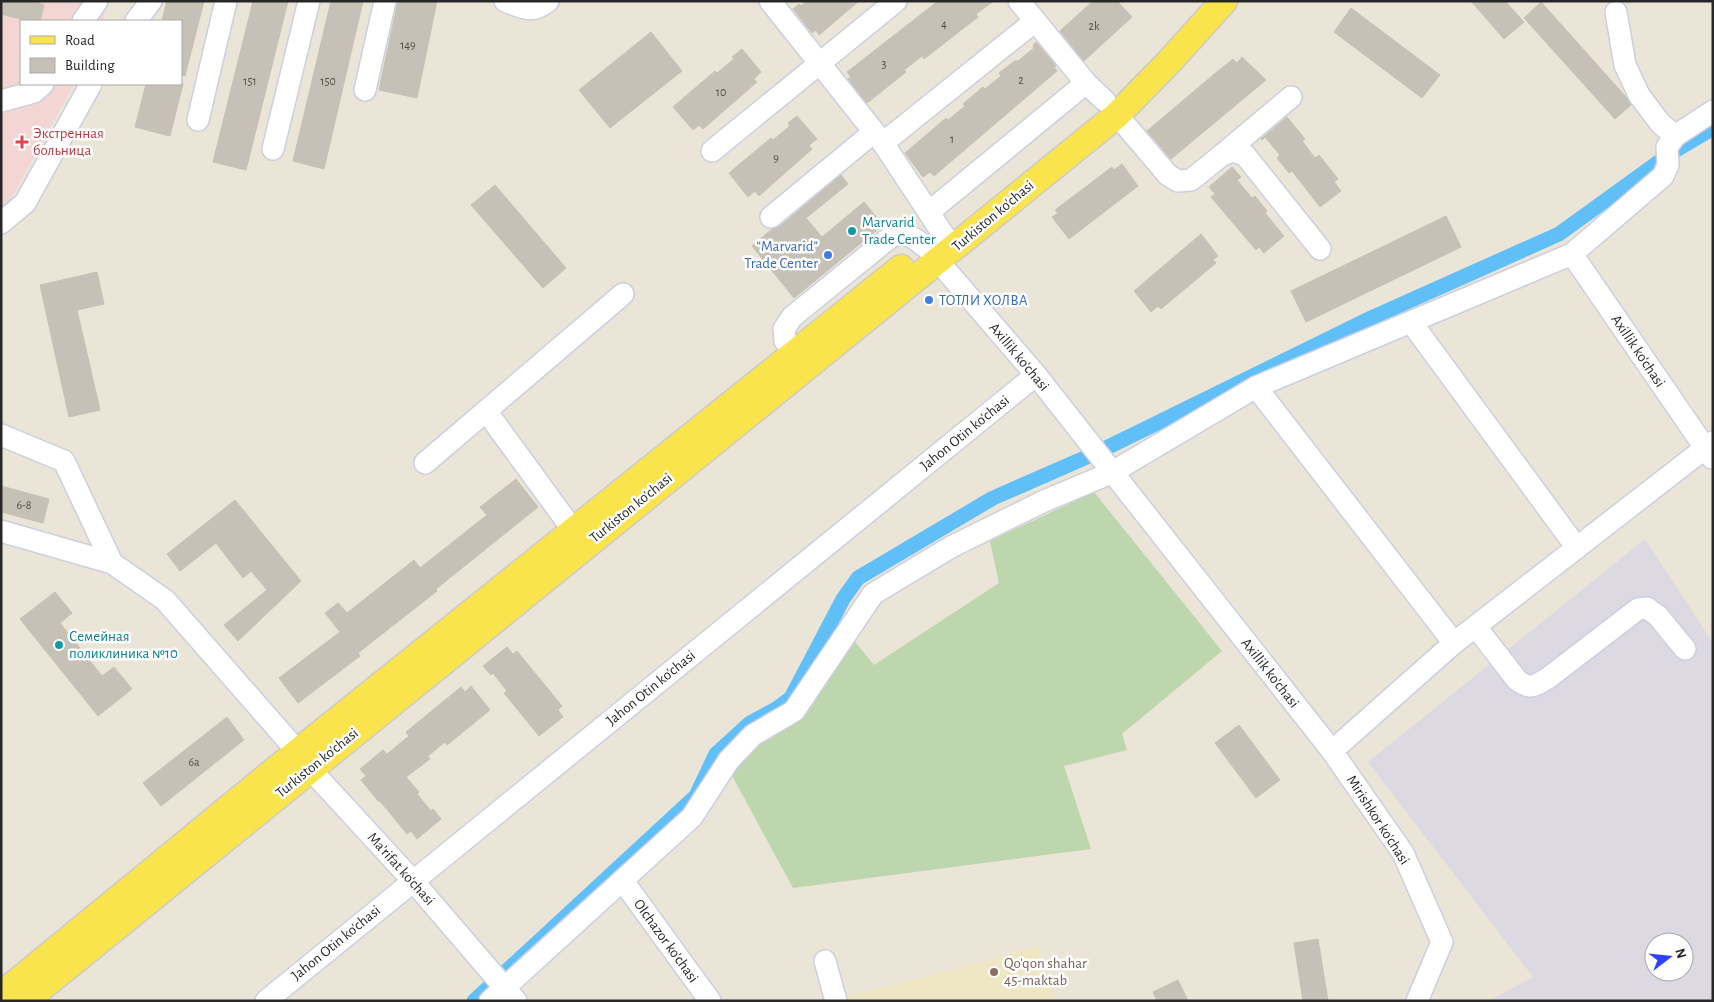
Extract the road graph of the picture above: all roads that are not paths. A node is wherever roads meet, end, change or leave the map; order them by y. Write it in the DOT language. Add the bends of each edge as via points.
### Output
graph roads {
  1 [pos="97,1"];
  2 [pos="151,1"];
  3 [pos="226,1"];
  4 [pos="309,1"];
  5 [pos="385,1"];
  6 [pos="505,1"];
  7 [pos="548,1"];
  8 [pos="770,1"];
  9 [pos="896,1"];
  10 [pos="1019,1"];
  11 [pos="1199,1"];
  12 [pos="1224,1"];
  13 [pos="1616,12"];
  14 [pos="83,20"];
  15 [pos="137,20"];
  16 [pos="1035,20"];
  17 [pos="820,63"];
  18 [pos="1086,83"];
  19 [pos="42,85"];
  20 [pos="90,85"];
  21 [pos="365,90"];
  22 [pos="1291,97"];
  23 [pos="1,101"];
  24 [pos="1111,108"];
  25 [pos="1713,112"];
  26 [pos="198,120"];
  27 [pos="878,138"];
  28 [pos="1670,149"];
  29 [pos="273,150"];
  30 [pos="712,151"];
  31 [pos="1222,155"];
  32 [pos="929,212"];
  33 [pos="771,217"];
  34 [pos="1,223"];
  35 [pos="941,248"];
  36 [pos="1320,249"];
  37 [pos="1572,254"];
  38 [pos="623,294"];
  39 [pos="1411,322"];
  40 [pos="1036,375"];
  41 [pos="1256,387"];
  42 [pos="486,411"];
  43 [pos="1,435"];
  44 [pos="1710,450"];
  45 [pos="425,463"];
  46 [pos="1109,469"];
  47 [pos="573,530"];
  48 [pos="1,531"];
  49 [pos="1577,548"];
  50 [pos="112,563"];
  51 [pos="1476,627"];
  52 [pos="1454,643"];
  53 [pos="1685,649"];
  54 [pos="1332,751"];
  55 [pos="304,760"];
  56 [pos="413,881"];
  57 [pos="623,881"];
  58 [pos="825,961"];
  59 [pos="1,995"];
  60 [pos="504,996"];
  61 [pos="32,998"];
  62 [pos="266,1001"];
  63 [pos="710,1001"];
  64 [pos="836,1001"];
  65 [pos="1417,1001"];
  1 -- 14 [label="street"];
  2 -- 15 [label="street"];
  3 -- 26 [label="street"];
  4 -- 29 [label="street"];
  5 -- 21 [label="street"];
  6 -- 7 [label="street" via="530,10"];
  8 -- 17 [label="street, Axillik ko'chasi"];
  9 -- 17 [label="street"];
  10 -- 16 [label="street"];
  11 -- 24 [label="main road, Turkiston ko'chasi"];
  12 -- 24 [label="main road, Turkiston ko'chasi" via="1168,63"];
  13 -- 28 [label="street" via="1625,65 1639,95 1660,124"];
  16 -- 18 [label="street"];
  16 -- 27 [label="street"];
  17 -- 27 [label="street, Axillik ko'chasi"];
  17 -- 30 [label="street"];
  18 -- 24 [label="street"];
  18 -- 32 [label="street"];
  19 -- 23 [label="street" via="34,92"];
  20 -- 34 [label="street" via="25,203"];
  22 -- 31 [label="street"];
  24 -- 31 [label="street" via="1168,175 1178,181 1191,180"];
  24 -- 35 [label="main road, Turkiston ko'chasi"];
  25 -- 28 [label="street"];
  27 -- 32 [label="street, Axillik ko'chasi"];
  27 -- 33 [label="street"];
  28 -- 37 [label="street" via="1663,176"];
  31 -- 36 [label="street" via="1234,151 1245,155"];
  32 -- 35 [label="street, Axillik ko'chasi"];
  35 -- 40 [label="street, Axillik ko'chasi"];
  35 -- 47 [label="main road, Turkiston ko'chasi" via="796,350"];
  35 -- 55 [label="main road, Turkiston ko'chasi"];
  37 -- 39 [label="street"];
  37 -- 44 [label="street, Axillik ko'chasi"];
  38 -- 42 [label="street"];
  39 -- 41 [label="street"];
  39 -- 49 [label="street"];
  40 -- 46 [label="street, Axillik ko'chasi"];
  40 -- 56 [label="street, Jahon Otin ko'chasi"];
  41 -- 46 [label="street"];
  41 -- 52 [label="street"];
  42 -- 45 [label="street"];
  42 -- 47 [label="street"];
  43 -- 50 [label="street" via="64,461"];
  44 -- 49 [label="street, Axillik ko'chasi"];
  46 -- 54 [label="street, Axillik ko'chasi"];
  46 -- 57 [label="street" via="951,547 874,594 794,711 754,734 729,760 692,817"];
  47 -- 55 [label="main road, Turkiston ko'chasi"];
  48 -- 50 [label="street"];
  49 -- 51 [label="street, Axillik ko'chasi"];
  50 -- 55 [label="street, Ma’rifat ko'chasi" via="165,600"];
  51 -- 52 [label="street, Axillik ko'chasi"];
  51 -- 53 [label="street" via="1516,680 1525,686 1535,686 1548,678 1638,609 1647,608 1658,616"];
  52 -- 54 [label="street, Axillik ko'chasi"];
  54 -- 65 [label="street, Mirishkor ko'chasi" via="1403,852 1442,942"];
  55 -- 56 [label="street, Ma’rifat ko'chasi"];
  55 -- 59 [label="main road, Turkiston ko'chasi"];
  55 -- 61 [label="main road, Turkiston ko'chasi"];
  56 -- 60 [label="street, Ma’rifat ko'chasi" via="489,970"];
  56 -- 62 [label="street, Jahon Otin ko'chasi"];
  57 -- 60 [label="street"];
  57 -- 63 [label="street, Olchazor ko'chasi"];
  58 -- 64 [label="street"];
}
